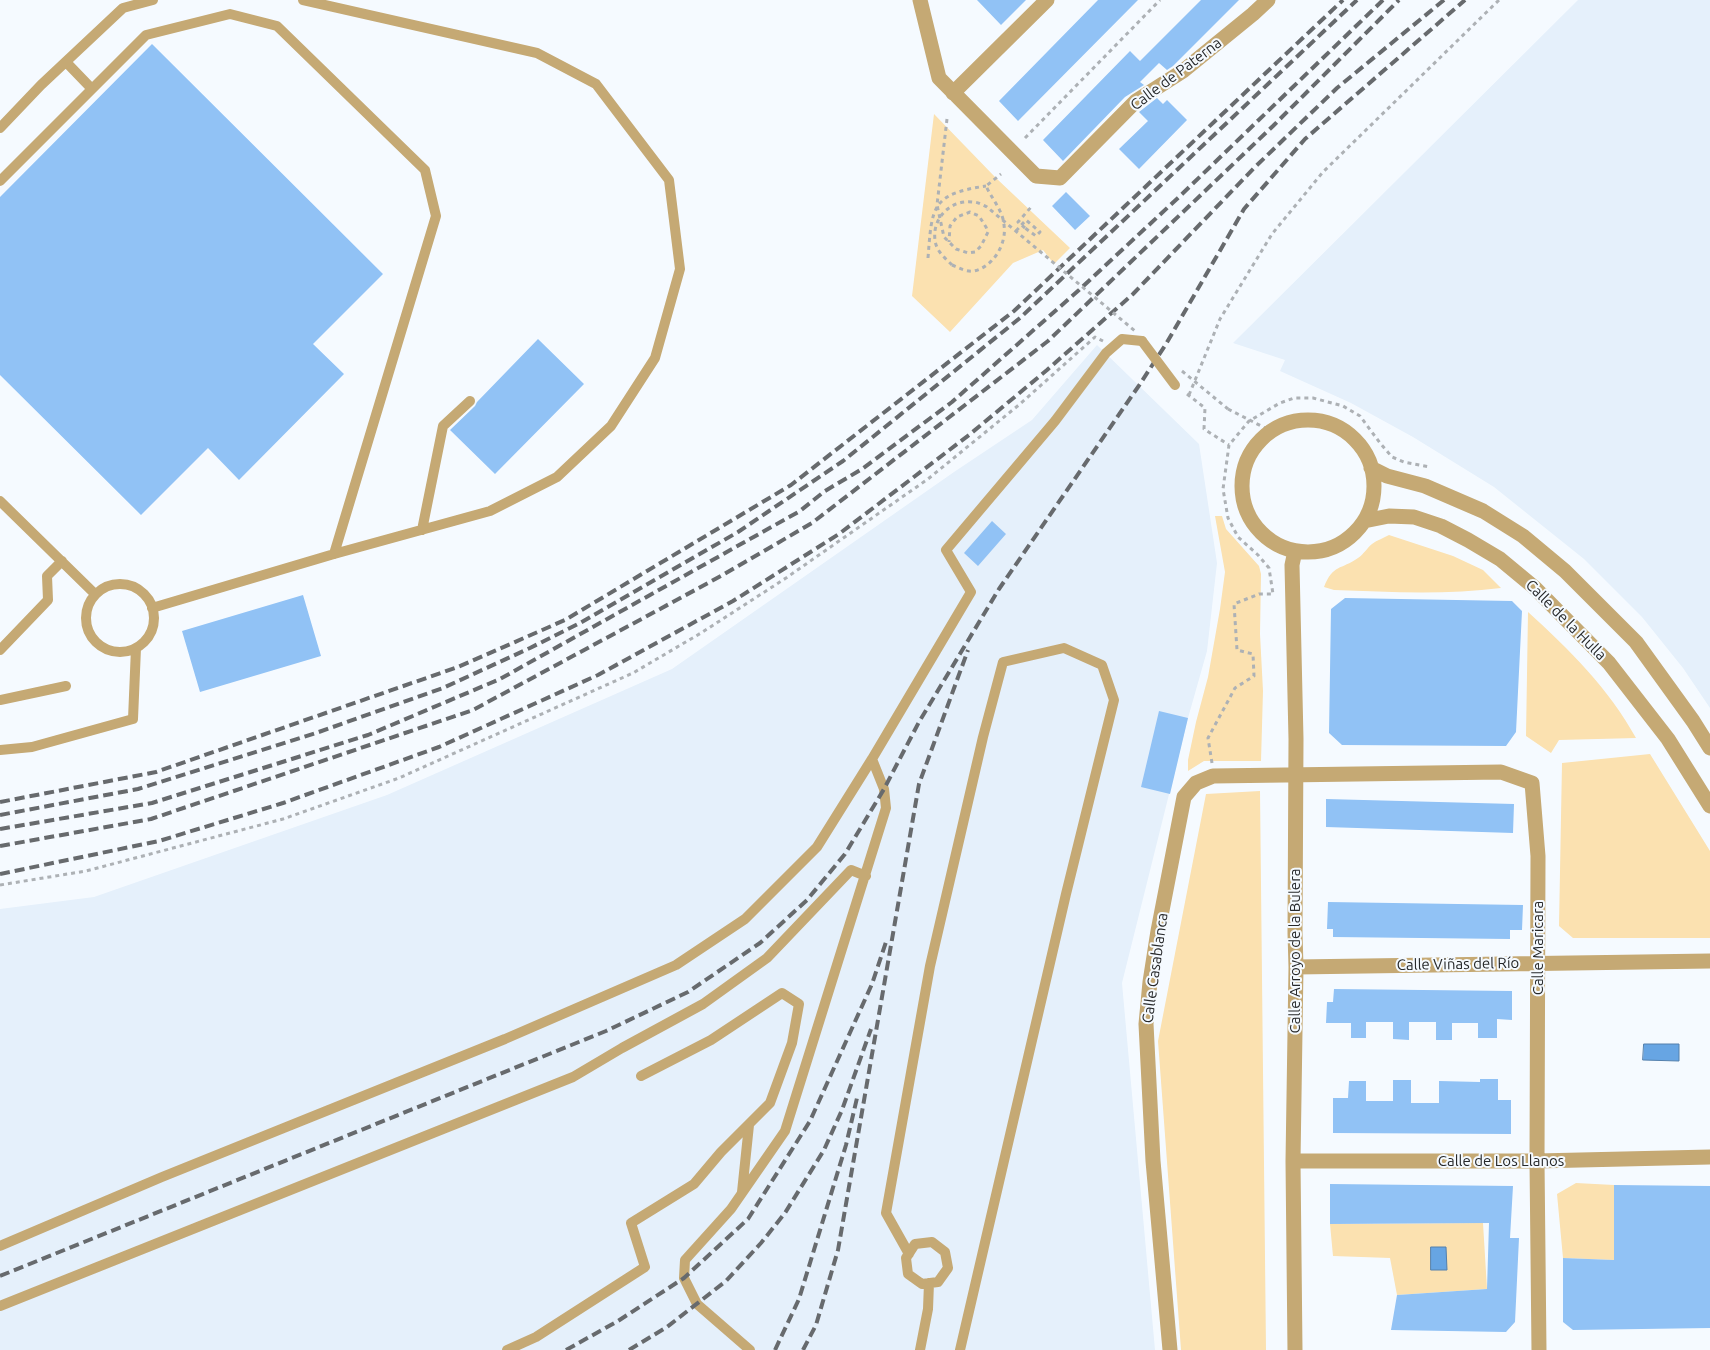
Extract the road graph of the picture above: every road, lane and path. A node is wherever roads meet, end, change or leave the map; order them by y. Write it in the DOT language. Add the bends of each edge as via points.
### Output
graph roads {
  1 [pos="153,0"];
  2 [pos="303,0"];
  3 [pos="920,0"];
  4 [pos="1047,0"];
  5 [pos="1160,0"];
  6 [pos="1268,0"];
  7 [pos="1499,0"];
  8 [pos="66,62"];
  9 [pos="92,89"];
  10 [pos="953,93"];
  11 [pos="947,118"];
  12 [pos="0,128"];
  13 [pos="1026,138"];
  14 [pos="1001,174"];
  15 [pos="0,181"];
  16 [pos="986,186"];
  17 [pos="937,205"];
  18 [pos="1032,206"];
  19 [pos="941,216"];
  20 [pos="1016,231"];
  21 [pos="949,242"];
  22 [pos="928,258"];
  23 [pos="1140,337"];
  24 [pos="1115,346"];
  25 [pos="1175,364"];
  26 [pos="1175,385"];
  27 [pos="470,401"];
  28 [pos="1249,421"];
  29 [pos="1271,431"];
  30 [pos="1229,445"];
  31 [pos="1430,467"];
  32 [pos="1371,468"];
  33 [pos="0,501"];
  34 [pos="1364,521"];
  35 [pos="422,530"];
  36 [pos="1295,551"];
  37 [pos="334,554"];
  38 [pos="62,561"];
  39 [pos="96,594"];
  40 [pos="152,608"];
  41 [pos="136,648"];
  42 [pos="0,650"];
  43 [pos="66,686"];
  44 [pos="0,700"];
  45 [pos="1710,748"];
  46 [pos="0,750"];
  47 [pos="872,759"];
  48 [pos="1296,774"];
  49 [pos="1213,776"];
  50 [pos="1710,806"];
  51 [pos="866,876"];
  52 [pos="0,885"];
  53 [pos="1710,962"];
  54 [pos="1538,963"];
  55 [pos="1296,967"];
  56 [pos="641,1076"];
  57 [pos="749,1125"];
  58 [pos="1710,1157"];
  59 [pos="1293,1161"];
  60 [pos="1537,1161"];
  61 [pos="742,1193"];
  62 [pos="0,1246"];
  63 [pos="909,1254"];
  64 [pos="929,1283"];
  65 [pos="0,1306"];
  66 [pos="507,1350"];
  67 [pos="750,1350"];
  68 [pos="920,1350"];
  69 [pos="960,1350"];
  70 [pos="1170,1350"];
  71 [pos="1295,1350"];
  72 [pos="1539,1350"];
  1 -- 8 [label="lane" via="124,8"];
  2 -- 35 [label="lane" via="537,53 596,84 669,180 680,269 655,358 611,426 557,477 490,511"];
  3 -- 10 [label="street, Calle de Paterna" via="939,78"];
  4 -- 10 [label="street"];
  5 -- 13 [label="path"];
  6 -- 10 [label="street, Calle de Paterna" via="1183,71 1136,101 1060,178 1036,176"];
  7 -- 30 [label="path" via="1323,172 1272,234 1220,319 1189,395 1205,408 1204,429"];
  8 -- 9 [label="lane"];
  8 -- 12 [label="lane"];
  9 -- 15 [label="lane"];
  9 -- 37 [label="lane" via="146,35 230,14 277,26 425,170 436,216"];
  11 -- 17 [label="path"];
  14 -- 16 [label="path"];
  16 -- 17 [label="path" via="954,193"];
  16 -- 19 [label="path, bridge" via="1005,226 1000,249 990,262 974,271 952,266 940,253 935,241 935,226"];
  17 -- 19 [label="path"];
  17 -- 22 [label="path" via="931,222"];
  18 -- 20 [label="path, bridge" via="1018,222 1024,228 1036,236 1040,232 1026,220"];
  19 -- 20 [label="path, bridge" via="954,204 975,202 987,207"];
  19 -- 21 [label="path" via="944,237"];
  20 -- 23 [label="path, bridge"];
  21 -- 21 [label="path" via="968,254 975,252 988,232 979,216 970,212 957,217 950,226"];
  23 -- 24 [label="lane" via="1122,339"];
  23 -- 26 [label="lane, bridge"];
  24 -- 47 [label="lane" via="946,550 971,592"];
  24 -- 52 [label="path" via="1095,337 928,479 786,578 633,673 399,778 283,819 86,871"];
  25 -- 28 [label="path, bridge" via="1228,409"];
  27 -- 35 [label="lane" via="443,426"];
  28 -- 29 [label="path"];
  28 -- 30 [label="path"];
  28 -- 31 [label="path" via="1280,403 1294,398 1313,398 1343,406 1360,416 1392,457"];
  29 -- 32 [label="street" via="1290,423 1310,420 1330,424 1353,439"];
  29 -- 36 [label="street" via="1255,446 1244,466 1242,488 1246,510 1257,529 1268,539"];
  30 -- 49 [label="path" via="1223,489 1228,518 1238,537 1269,568 1273,594 1260,594 1234,604 1237,650 1253,654 1254,676 1235,688 1208,738"];
  32 -- 34 [label="street" via="1374,486"];
  32 -- 45 [label="street" via="1442,493 1523,536 1565,571 1636,642"];
  33 -- 38 [label="lane"];
  34 -- 36 [label="street" via="1351,536 1334,547 1315,552"];
  34 -- 50 [label="street, Calle de la Hulla" via="1389,516 1414,517 1441,526 1500,559 1521,576 1609,663 1668,739"];
  35 -- 37 [label="lane"];
  36 -- 48 [label="street, Calle Arroyo de la Bulera" via="1292,565"];
  37 -- 40 [label="lane"];
  38 -- 39 [label="lane"];
  38 -- 42 [label="lane" via="47,576 48,600"];
  39 -- 40 [label="lane" via="116,584 128,585 139,590"];
  39 -- 41 [label="lane" via="86,615 92,638 111,651 124,653"];
  40 -- 41 [label="lane" via="151,631"];
  41 -- 46 [label="lane" via="133,719 32,747"];
  43 -- 44 [label="lane"];
  47 -- 51 [label="lane" via="884,789 886,808"];
  47 -- 62 [label="lane" via="817,847 745,919 676,965 505,1039 162,1176"];
  48 -- 49 [label="street, Calle Casablanca"];
  48 -- 54 [label="street, Calle Maricara" via="1501,772 1532,783 1538,856"];
  48 -- 55 [label="street, Calle Arroyo de la Bulera"];
  49 -- 70 [label="street, Calle Casablanca" via="1196,783 1184,797 1158,932 1146,1024 1153,1161"];
  51 -- 61 [label="lane" via="785,1131"];
  51 -- 65 [label="lane" via="851,870 767,958 703,1004 574,1077"];
  53 -- 54 [label="street, Calle Viñas del Río"];
  54 -- 55 [label="street, Calle Viñas del Río"];
  54 -- 60 [label="street, Calle Maricara"];
  55 -- 59 [label="street, Calle Arroyo de la Bulera"];
  56 -- 57 [label="lane" via="711,1040 782,993 799,1004 792,1043 770,1103"];
  57 -- 61 [label="lane"];
  57 -- 66 [label="lane" via="694,1184 631,1222 645,1268 536,1337"];
  58 -- 60 [label="street, Calle de Los Llanos"];
  59 -- 60 [label="street, Calle de Los Llanos"];
  59 -- 71 [label="street, Calle Arroyo de la Bulera"];
  60 -- 72 [label="street, Calle Maricara"];
  61 -- 67 [label="lane" via="685,1260 684,1278 697,1304"];
  63 -- 64 [label="lane" via="906,1258 908,1274 922,1284"];
  63 -- 64 [label="lane" via="915,1244 932,1242 945,1252 948,1268 938,1282"];
  63 -- 69 [label="lane" via="886,1213 930,966 983,738 1003,662 1064,648 1102,665 1114,700"];
  64 -- 68 [label="lane"];
}
